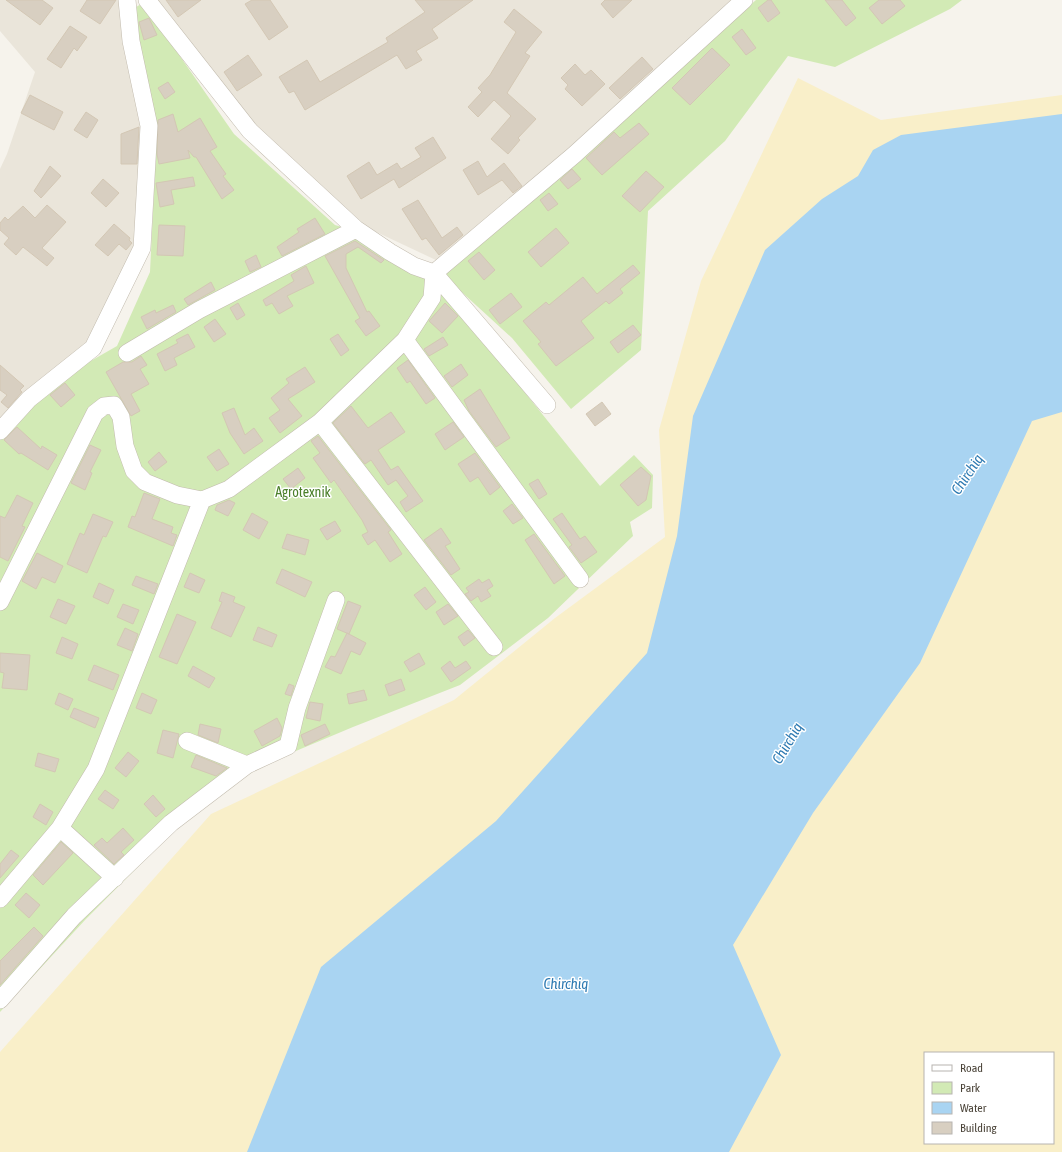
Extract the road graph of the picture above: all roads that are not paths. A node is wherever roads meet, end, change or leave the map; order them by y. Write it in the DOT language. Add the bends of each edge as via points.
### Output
graph roads {
  1 [pos="127,0"];
  2 [pos="147,0"];
  3 [pos="744,0"];
  4 [pos="356,229"];
  5 [pos="434,273"];
  6 [pos="405,340"];
  7 [pos="127,353"];
  8 [pos="547,405"];
  9 [pos="320,422"];
  10 [pos="0,431"];
  11 [pos="202,500"];
  12 [pos="580,579"];
  13 [pos="336,600"];
  14 [pos="0,602"];
  15 [pos="494,647"];
  16 [pos="187,741"];
  17 [pos="247,765"];
  18 [pos="60,828"];
  19 [pos="115,878"];
  20 [pos="0,899"];
  21 [pos="0,1000"];
  1 -- 10 [label="street" via="131,41 149,126 142,248 93,348 30,399"];
  2 -- 4 [label="street" via="250,131"];
  3 -- 5 [label="street" via="574,155"];
  4 -- 5 [label="street" via="414,266"];
  4 -- 7 [label="street" via="198,310"];
  5 -- 6 [label="street" via="432,298"];
  5 -- 8 [label="street"];
  6 -- 9 [label="street"];
  6 -- 12 [label="street"];
  9 -- 11 [label="street" via="229,489"];
  9 -- 15 [label="street"];
  11 -- 14 [label="street" via="177,495 144,482 134,471 129,459 121,417 114,405 104,406 95,413"];
  11 -- 18 [label="street" via="96,769"];
  13 -- 17 [label="street" via="296,708 288,746"];
  16 -- 17 [label="street"];
  17 -- 19 [label="street" via="171,823"];
  18 -- 19 [label="street"];
  18 -- 20 [label="street"];
  19 -- 21 [label="street" via="74,916"];
}
